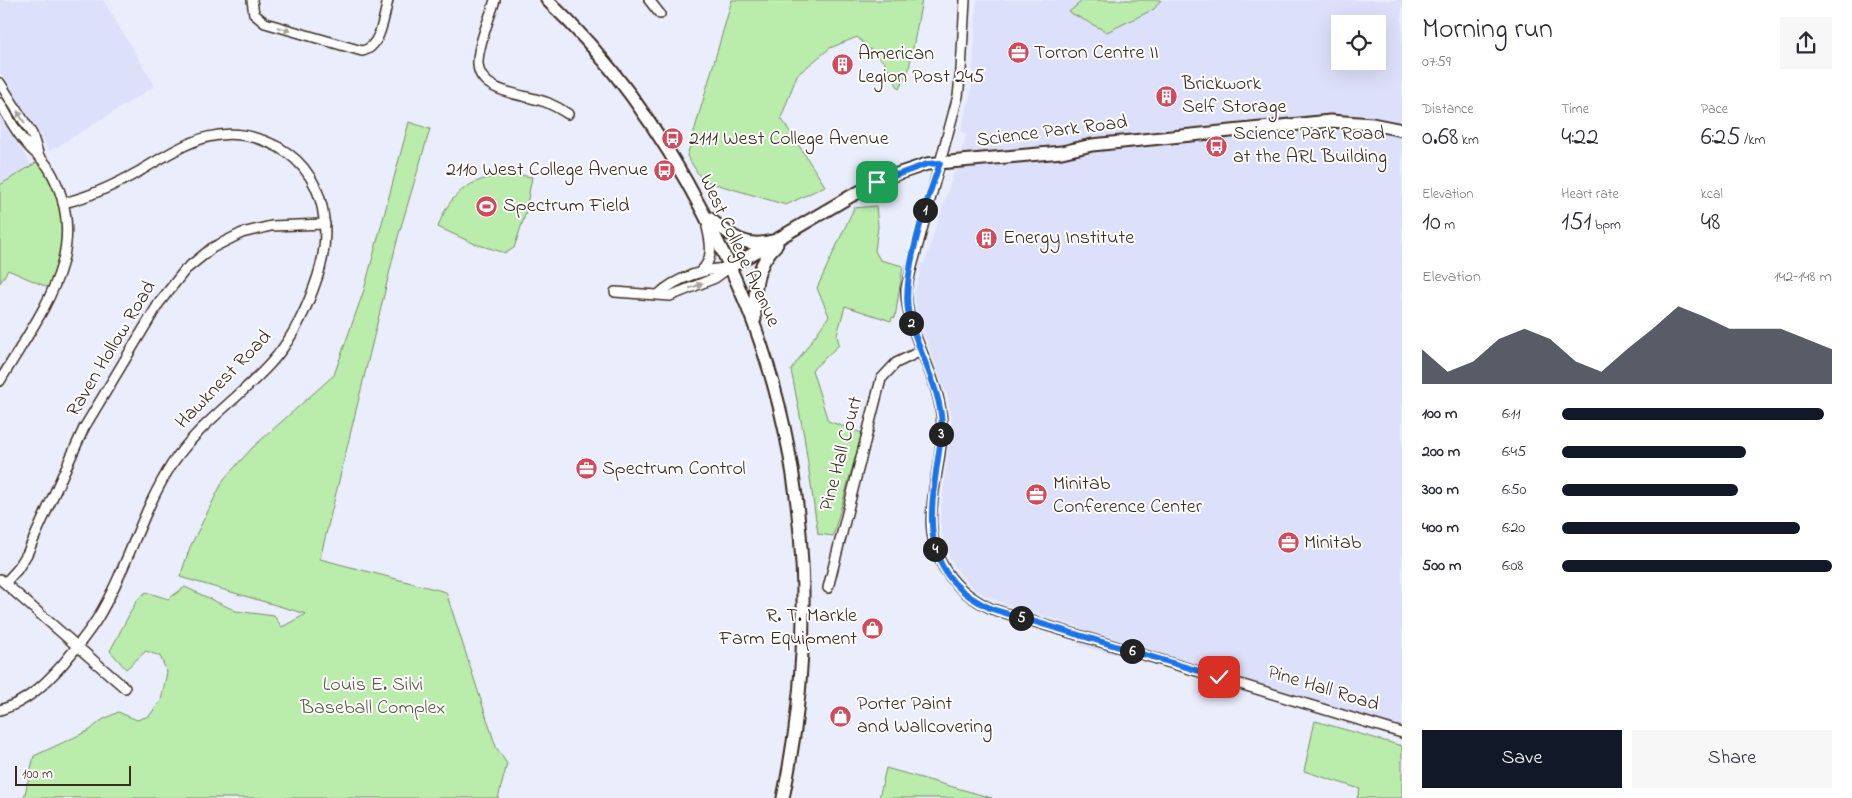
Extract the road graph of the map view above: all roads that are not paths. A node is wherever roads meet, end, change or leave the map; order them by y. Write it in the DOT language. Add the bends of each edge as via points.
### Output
graph roads {
  1 [pos="252,0"];
  2 [pos="388,0"];
  3 [pos="495,0"];
  4 [pos="547,0"];
  5 [pos="649,0"];
  6 [pos="965,0"];
  7 [pos="660,14"];
  8 [pos="0,83"];
  9 [pos="0,103"];
  10 [pos="568,114"];
  11 [pos="1402,130"];
  12 [pos="38,153"];
  13 [pos="940,163"];
  14 [pos="63,203"];
  15 [pos="703,212"];
  16 [pos="325,224"];
  17 [pos="785,235"];
  18 [pos="730,268"];
  19 [pos="698,274"];
  20 [pos="615,292"];
  21 [pos="659,294"];
  22 [pos="755,326"];
  23 [pos="921,351"];
  24 [pos="0,382"];
  25 [pos="3,581"];
  26 [pos="828,588"];
  27 [pos="78,646"];
  28 [pos="125,688"];
  29 [pos="0,710"];
  30 [pos="1402,733"];
  31 [pos="782,798"];
  1 -- 2 [label="street, one-way" via="254,14 265,23 358,51 366,50 376,40"];
  3 -- 10 [label="street" via="479,54 478,64 485,81 548,103"];
  4 -- 15 [label="main road, West College Avenue" via="585,39 638,105 673,156"];
  5 -- 7 [label="street"];
  6 -- 13 [label="street, Pine Hall Road" via="960,82"];
  12 -- 8 [label="street, one-way" via="32,134"];
  9 -- 12 [label="street" via="25,142"];
  11 -- 13 [label="main road, Science Park Road" via="1358,123 1312,122"];
  12 -- 14 [label="street" via="51,173"];
  13 -- 17 [label="main road, Science Park Road" via="927,164 877,182"];
  13 -- 23 [label="street, Pine Hall Road" via="906,289 909,317"];
  14 -- 16 [label="street, Hawknest Road" via="93,195 116,184 186,143 211,136 233,135 268,143 294,158 315,185 323,206"];
  14 -- 24 [label="street" via="66,242 62,270 48,302"];
  15 -- 17 [label="main road" via="729,235 746,242 764,242"];
  15 -- 18 [label="main road, West College Avenue"];
  15 -- 19 [label="street" via="711,251 708,263"];
  16 -- 25 [label="street, Raven Hollow Road" via="271,226 242,233 212,248 185,270 159,303 84,428 18,570"];
  16 -- 27 [label="street, Hawknest Road" via="316,282 295,329 270,363 204,424 171,465 103,609"];
  17 -- 18 [label="main road, Science Park Road"];
  17 -- 22 [label="main road" via="767,255 756,277"];
  18 -- 19 [label="street" via="711,268"];
  21 -- 18 [label="street, one-way" via="670,296 715,278"];
  18 -- 22 [label="main road, West College Avenue"];
  19 -- 21 [label="street" via="667,286"];
  20 -- 21 [label="street"];
  22 -- 31 [label="main road, West College Avenue" via="789,454 802,579 795,732"];
  23 -- 26 [label="street, Pine Hall Court" via="896,363 881,379"];
  23 -- 30 [label="street, Pine Hall Road" via="938,398 942,422 931,506 932,535 942,565 965,593 992,609"];
  25 -- 27 [label="street"];
  27 -- 28 [label="street"];
  27 -- 29 [label="street, Hawknest Road" via="39,690"];
}
